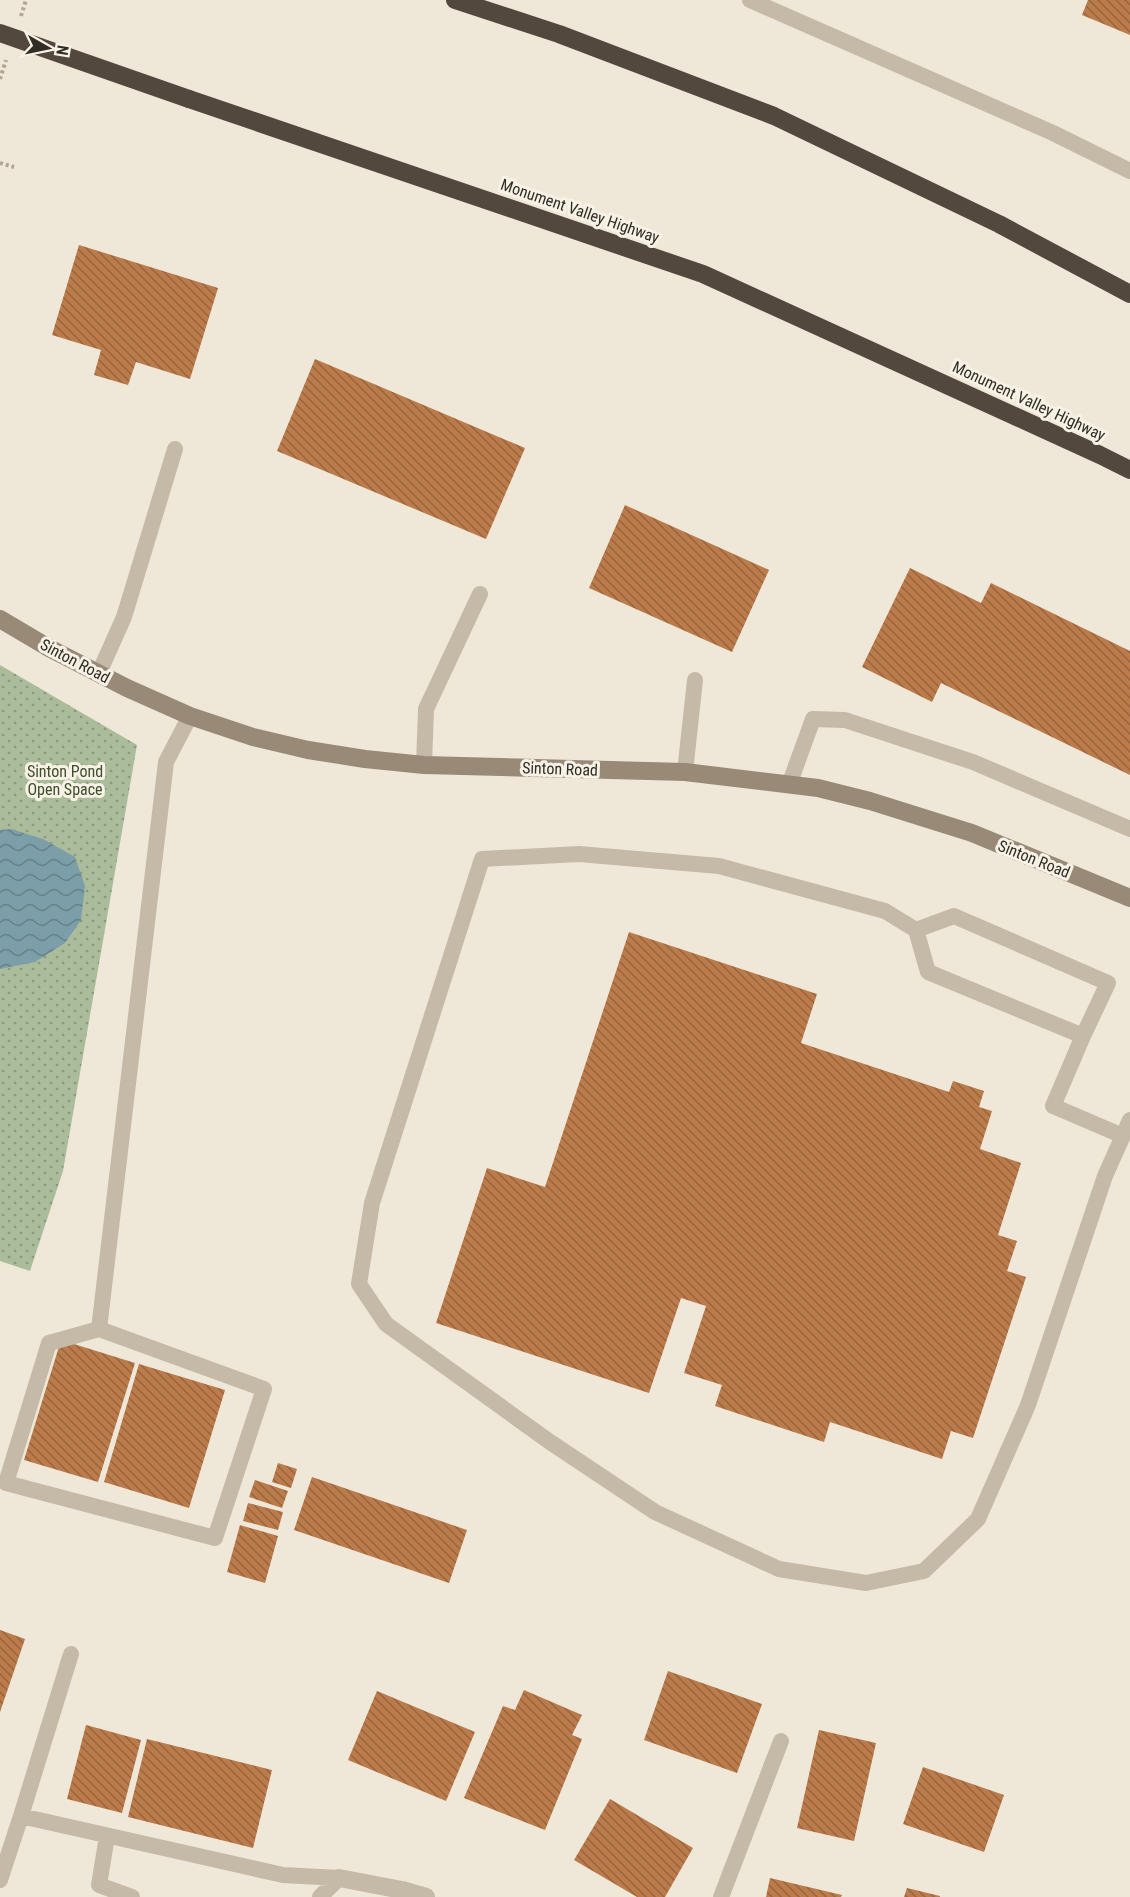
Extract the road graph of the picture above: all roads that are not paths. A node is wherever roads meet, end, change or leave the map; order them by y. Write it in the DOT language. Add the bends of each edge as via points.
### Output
graph roads {
  1 [pos="455,0"];
  2 [pos="750,0"];
  3 [pos="0,33"];
  4 [pos="1130,171"];
  5 [pos="1130,294"];
  6 [pos="175,450"];
  7 [pos="1130,470"];
  8 [pos="480,594"];
  9 [pos="0,619"];
  10 [pos="99,674"];
  11 [pos="695,680"];
  12 [pos="190,716"];
  13 [pos="424,765"];
  14 [pos="685,772"];
  15 [pos="789,784"];
  16 [pos="1130,829"];
  17 [pos="1130,898"];
  18 [pos="916,930"];
  19 [pos="1083,1036"];
  20 [pos="1130,1120"];
  21 [pos="1123,1136"];
  22 [pos="99,1329"];
  23 [pos="71,1654"];
  24 [pos="781,1741"];
  25 [pos="21,1816"];
  26 [pos="107,1836"];
  27 [pos="339,1878"];
  28 [pos="0,1880"];
  29 [pos="132,1897"];
  30 [pos="320,1897"];
  31 [pos="426,1897"];
  32 [pos="721,1897"];
  1 -- 5 [label="highway" via="559,34 774,116 999,224"];
  2 -- 4 [label="lane"];
  3 -- 7 [label="highway, Monument Valley Highway, bridge" via="703,274"];
  6 -- 10 [label="lane" via="124,616"];
  8 -- 13 [label="lane" via="426,709"];
  9 -- 10 [label="street, Sinton Road"];
  10 -- 12 [label="street, Sinton Road"];
  11 -- 14 [label="lane"];
  12 -- 13 [label="street, Sinton Road" via="308,750"];
  12 -- 22 [label="lane" via="166,762"];
  13 -- 14 [label="street, Sinton Road"];
  14 -- 15 [label="street, Sinton Road"];
  15 -- 16 [label="lane" via="813,719 845,720 973,762"];
  15 -- 17 [label="street, Sinton Road" via="818,788 972,833"];
  18 -- 19 [label="lane" via="928,972"];
  18 -- 19 [label="lane" via="954,916 1108,983"];
  18 -- 21 [label="lane" via="885,911 719,866 579,854 482,859 372,1203 359,1284 386,1324 655,1512 779,1569 866,1583 924,1571 978,1519 1028,1406 1105,1176"];
  19 -- 21 [label="lane" via="1053,1106"];
  20 -- 21 [label="lane"];
  22 -- 22 [label="lane" via="264,1389 215,1538 6,1483 49,1343"];
  23 -- 25 [label="lane"];
  24 -- 32 [label="lane"];
  25 -- 26 [label="lane"];
  25 -- 28 [label="lane"];
  26 -- 27 [label="lane" via="283,1875"];
  26 -- 29 [label="lane" via="99,1885"];
  27 -- 30 [label="lane"];
  27 -- 31 [label="street"];
}
